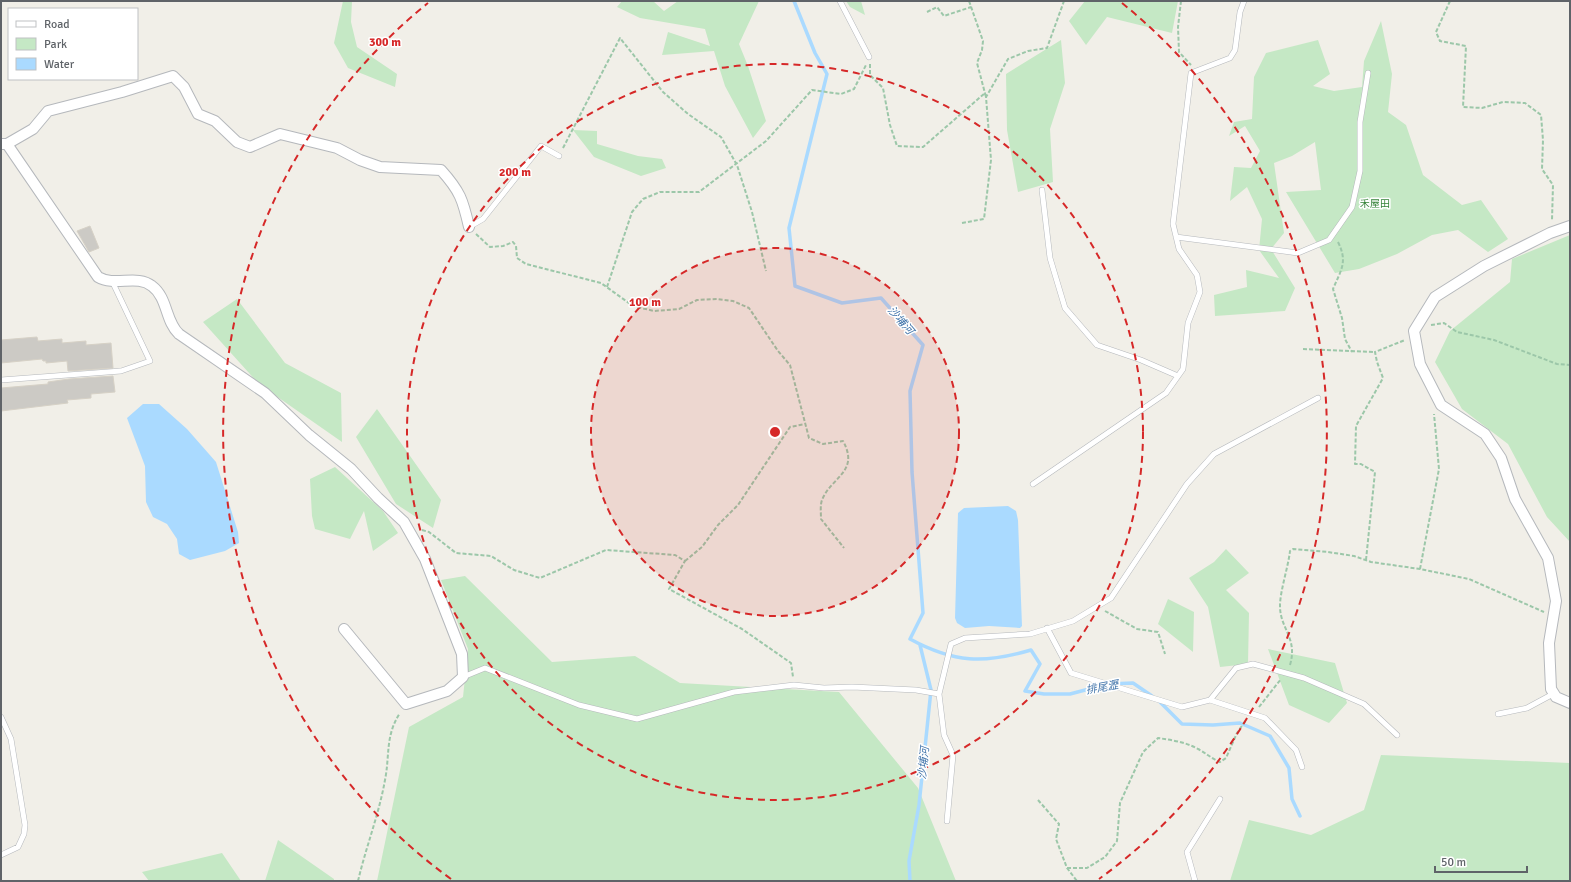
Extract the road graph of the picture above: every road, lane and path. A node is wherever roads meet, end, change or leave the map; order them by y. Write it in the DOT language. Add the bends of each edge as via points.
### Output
graph roads {
  1 [pos="840,1"];
  2 [pos="968,1"];
  3 [pos="1064,1"];
  4 [pos="1181,1"];
  5 [pos="1244,1"];
  6 [pos="1450,1"];
  7 [pos="971,7"];
  8 [pos="927,12"];
  9 [pos="869,57"];
  10 [pos="1197,71"];
  11 [pos="1368,73"];
  12 [pos="985,93"];
  13 [pos="986,97"];
  14 [pos="4,144"];
  15 [pos="558,156"];
  16 [pos="737,165"];
  17 [pos="1042,190"];
  18 [pos="962,223"];
  19 [pos="1570,226"];
  20 [pos="469,227"];
  21 [pos="1334,233"];
  22 [pos="1550,233"];
  23 [pos="1176,237"];
  24 [pos="766,271"];
  25 [pos="112,281"];
  26 [pos="607,287"];
  27 [pos="1416,332"];
  28 [pos="1303,349"];
  29 [pos="1352,352"];
  30 [pos="1376,352"];
  31 [pos="1570,365"];
  32 [pos="1178,376"];
  33 [pos="1,380"];
  34 [pos="1318,398"];
  35 [pos="1434,409"];
  36 [pos="805,424"];
  37 [pos="1033,484"];
  38 [pos="404,522"];
  39 [pos="844,548"];
  40 [pos="1366,560"];
  41 [pos="685,561"];
  42 [pos="1420,569"];
  43 [pos="1097,606"];
  44 [pos="1047,628"];
  45 [pos="344,630"];
  46 [pos="1165,654"];
  47 [pos="463,677"];
  48 [pos="794,685"];
  49 [pos="939,694"];
  50 [pos="1552,694"];
  51 [pos="1210,700"];
  52 [pos="1570,703"];
  53 [pos="406,704"];
  54 [pos="1498,714"];
  55 [pos="1,717"];
  56 [pos="1397,735"];
  57 [pos="1302,767"];
  58 [pos="1220,799"];
  59 [pos="1038,800"];
  60 [pos="947,821"];
  61 [pos="1,855"];
  62 [pos="358,881"];
  63 [pos="1077,881"];
  64 [pos="1195,881"];
  1 -- 9 [label="lane"];
  2 -- 7 [label="path"];
  3 -- 13 [label="path" via="1047,48 1028,51 1008,59"];
  4 -- 10 [label="path" via="1179,52"];
  5 -- 10 [label="lane" via="1235,50 1230,58"];
  6 -- 22 [label="path" via="1436,32 1440,41 1466,46 1463,107 1482,108 1503,102 1525,103 1541,115 1544,140 1542,169 1553,185 1554,212"];
  7 -- 8 [label="path" via="944,16 937,7"];
  7 -- 12 [label="path" via="983,41 977,63"];
  9 -- 12 [label="path" via="870,75 883,88 890,125 898,146 923,147"];
  9 -- 16 [label="path" via="854,89 841,94 812,90 766,141"];
  10 -- 23 [label="lane" via="1191,74 1173,224"];
  11 -- 21 [label="lane" via="1360,122 1360,171 1352,207"];
  12 -- 13 [label="path"];
  13 -- 18 [label="path" via="991,160 984,219"];
  14 -- 20 [label="street" via="33,129 48,111 173,76 184,87 198,114 215,121 237,142 250,147 280,134 337,148 380,167 441,170 463,200"];
  14 -- 25 [label="street" via="93,270 101,279"];
  15 -- 16 [label="path" via="620,38 663,92 721,138"];
  15 -- 20 [label="lane" via="541,146 483,219"];
  16 -- 24 [label="path" via="752,212"];
  16 -- 26 [label="path" via="699,192 660,192 643,199 632,212"];
  17 -- 32 [label="lane" via="1050,258 1065,308 1097,345"];
  19 -- 22 [label="street"];
  20 -- 26 [label="path" via="490,247 514,242 517,258 526,264 601,283"];
  21 -- 23 [label="lane" via="1329,240 1298,253"];
  21 -- 29 [label="path" via="1344,253 1343,264 1333,289 1345,339"];
  22 -- 27 [label="street" via="1484,266 1435,297"];
  23 -- 32 [label="lane" via="1180,249 1197,275 1200,292 1188,323 1183,369"];
  25 -- 33 [label="lane" via="150,361 121,371"];
  25 -- 38 [label="street" via="142,282 154,287 162,298 171,325 179,334 265,393 309,435 351,469"];
  26 -- 36 [label="path" via="633,306 654,311 679,309 697,300 717,299 733,301 749,308 790,365"];
  27 -- 30 [label="path"];
  27 -- 31 [label="path" via="1444,323 1457,332 1494,340 1557,364"];
  27 -- 50 [label="street" via="1420,364 1441,405 1485,434 1501,458 1515,499 1548,558 1556,601 1549,643"];
  28 -- 29 [label="path"];
  29 -- 30 [label="path"];
  30 -- 40 [label="path" via="1383,378 1356,426 1355,464 1361,464 1375,472"];
  32 -- 37 [label="lane" via="1166,393"];
  34 -- 43 [label="lane" via="1214,454 1187,484 1111,598"];
  35 -- 42 [label="path" via="1440,469"];
  36 -- 39 [label="path" via="809,438 823,444 843,441 849,452 847,466 821,501 821,519"];
  36 -- 41 [label="path" via="790,427 738,505 718,525 702,547"];
  38 -- 41 [label="path" via="429,532 456,554 491,556 514,570 540,578 606,550 675,555"];
  38 -- 47 [label="street" via="425,559 462,654"];
  41 -- 48 [label="path" via="668,589 742,629 791,663"];
  43 -- 44 [label="lane" via="1073,621"];
  43 -- 46 [label="path" via="1137,629 1158,632"];
  44 -- 49 [label="lane" via="1030,634 965,638 951,644"];
  44 -- 51 [label="lane" via="1071,673 1182,707"];
  45 -- 53 [label="street"];
  47 -- 48 [label="lane" via="485,668 579,705 637,719 734,692"];
  47 -- 53 [label="street" via="447,691"];
  48 -- 49 [label="lane" via="923,691"];
  49 -- 60 [label="lane" via="944,735 953,755"];
  50 -- 52 [label="street"];
  50 -- 54 [label="lane" via="1527,708"];
  51 -- 56 [label="lane" via="1236,668 1253,664 1304,678 1364,704"];
  51 -- 57 [label="lane" via="1265,718 1296,750"];
  53 -- 62 [label="path" via="396,719 387,745 385,779"];
  55 -- 61 [label="lane" via="11,739 25,825 18,847"];
  58 -- 64 [label="lane" via="1187,852"];
  59 -- 63 [label="path" via="1059,824 1056,839 1068,868"];
}
